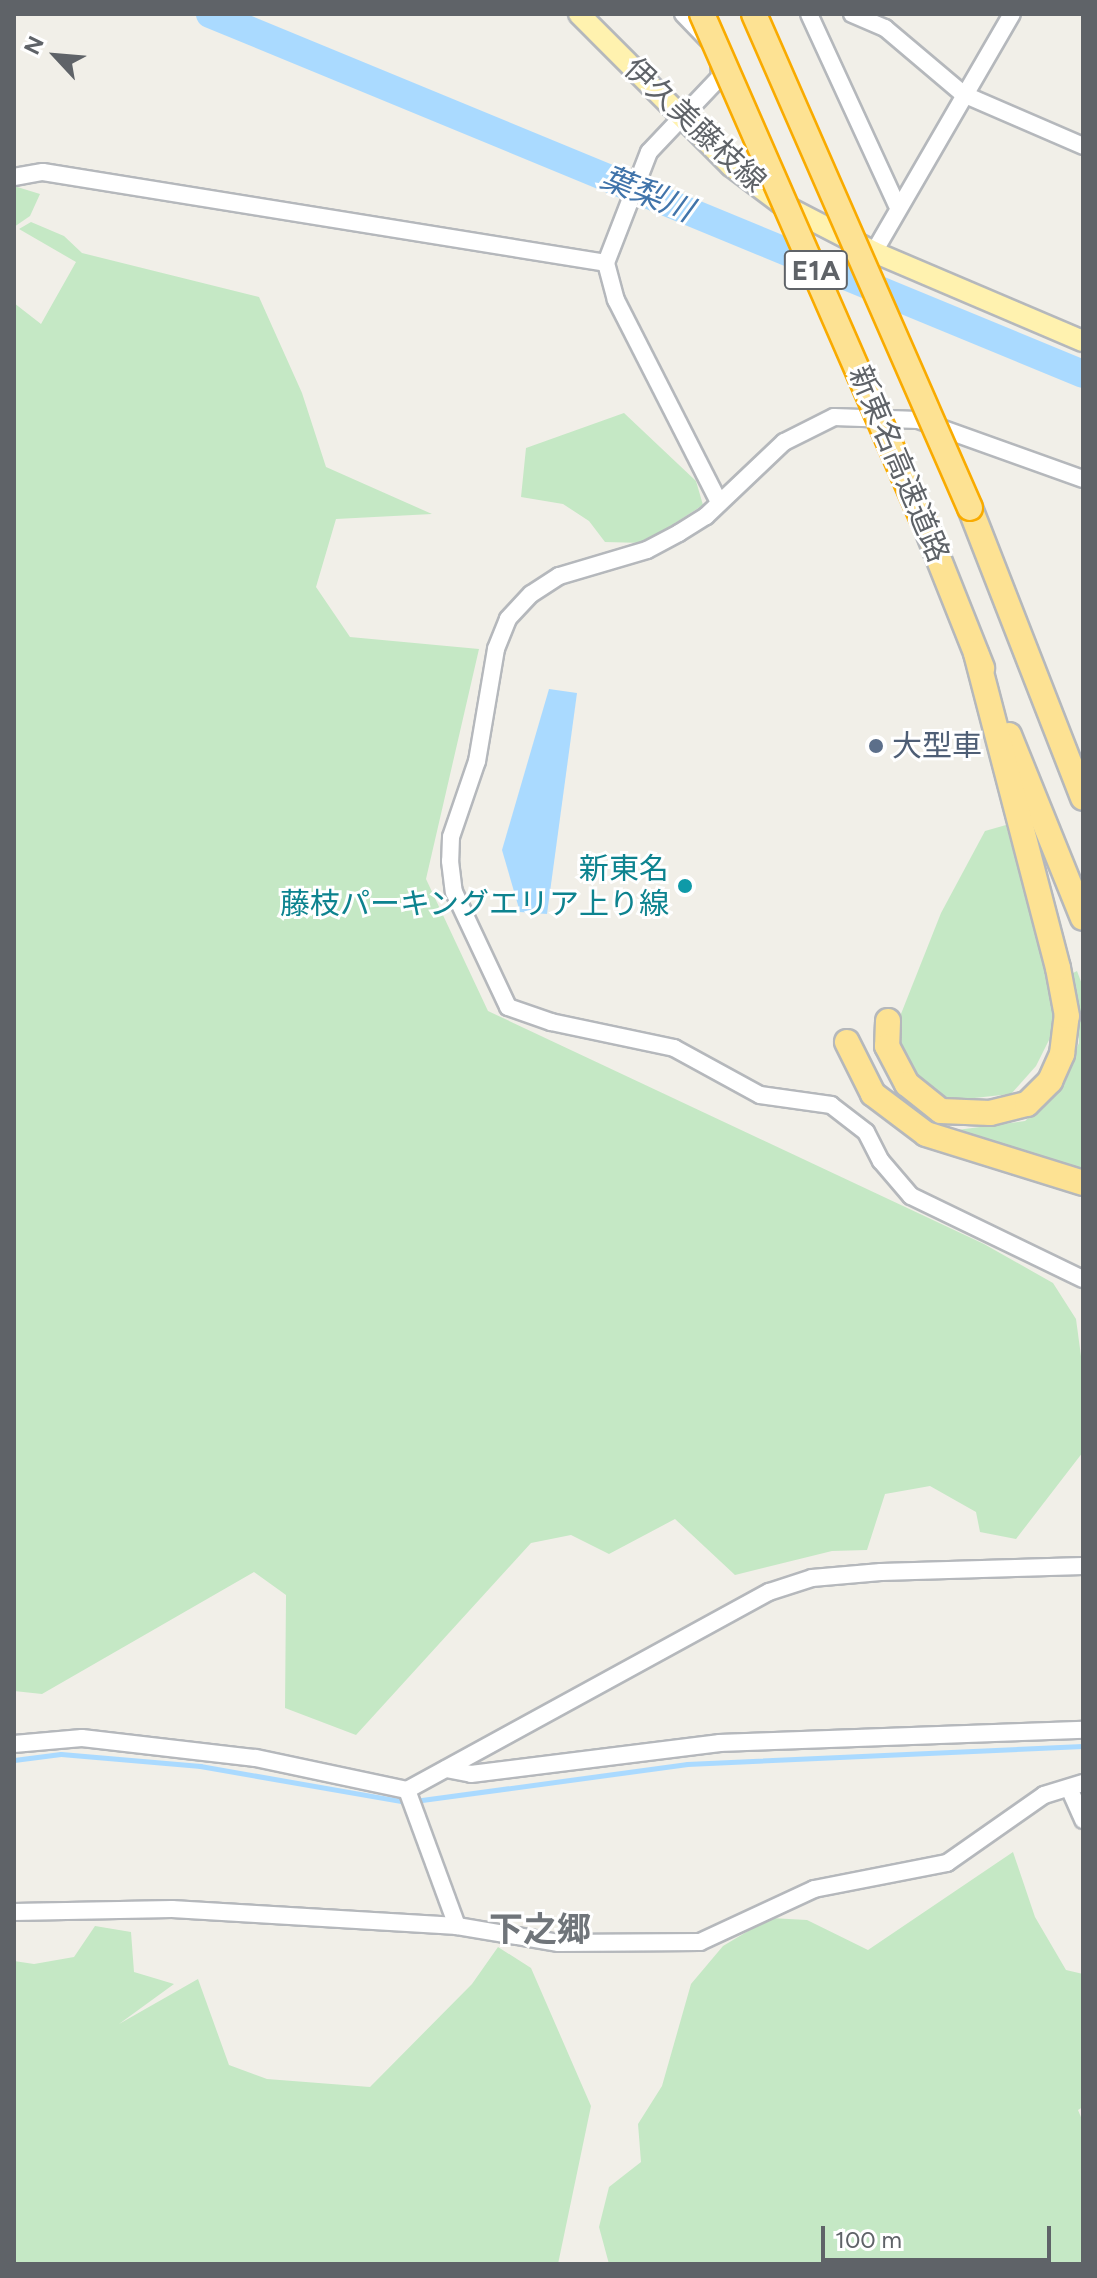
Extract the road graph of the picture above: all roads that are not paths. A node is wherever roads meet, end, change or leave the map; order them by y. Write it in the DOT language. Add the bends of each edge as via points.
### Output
graph roads {
  1 [pos="579,14"];
  2 [pos="683,14"];
  3 [pos="702,14"];
  4 [pos="754,14"];
  5 [pos="809,14"];
  6 [pos="852,14"];
  7 [pos="1012,14"];
  8 [pos="963,94"];
  9 [pos="680,116"];
  10 [pos="1083,146"];
  11 [pos="22,176"];
  12 [pos="14,190"];
  13 [pos="897,205"];
  14 [pos="874,252"];
  15 [pos="606,263"];
  16 [pos="1083,341"];
  17 [pos="1083,479"];
  18 [pos="719,502"];
  19 [pos="976,653"];
  20 [pos="1083,798"];
  21 [pos="1083,918"];
  22 [pos="888,1021"];
  23 [pos="847,1042"];
  24 [pos="1083,1183"];
  25 [pos="1083,1279"];
  26 [pos="1083,1566"];
  27 [pos="1083,1730"];
  28 [pos="14,1744"];
  29 [pos="446,1769"];
  30 [pos="1076,1786"];
  31 [pos="407,1790"];
  32 [pos="1083,1820"];
  33 [pos="14,1912"];
  34 [pos="457,1926"];
  1 -- 9 [label="main road, 伊久美藤枝線"];
  2 -- 9 [label="street" via="713,46 720,77"];
  3 -- 19 [label="highway, 新東名高速道路 / E1A, bridge"];
  4 -- 20 [label="highway, 新東名高速道路 / E1A, bridge" via="970,508"];
  5 -- 13 [label="street"];
  6 -- 8 [label="street" via="885,28"];
  7 -- 8 [label="street"];
  8 -- 10 [label="street"];
  8 -- 13 [label="street"];
  9 -- 14 [label="main road, 伊久美藤枝線" via="731,166 783,205"];
  9 -- 15 [label="street" via="642,168"];
  11 -- 12 [label="street"];
  11 -- 15 [label="street" via="43,172"];
  13 -- 14 [label="street"];
  14 -- 16 [label="main road, 伊久美藤枝線"];
  15 -- 18 [label="street" via="616,300"];
  17 -- 18 [label="street" via="918,420 834,417 784,442"];
  18 -- 25 [label="street" via="647,550 559,576 531,594 508,619 496,649 477,761 451,849 454,892 497,990 508,1007 523,1015 674,1048 760,1095 803,1098 844,1112 866,1132 886,1168 911,1196"];
  19 -- 21 [label="highway, 新東名高速道路 / E1A"];
  19 -- 22 [label="highway" via="1058,968 1067,1016 1062,1054 1050,1081 1027,1104 990,1113 941,1111 907,1084 887,1046"];
  23 -- 24 [label="highway" via="873,1094 926,1134"];
  26 -- 29 [label="street" via="881,1572 798,1583 724,1614"];
  27 -- 29 [label="street" via="720,1743 471,1774"];
  28 -- 31 [label="street" via="82,1738 256,1758"];
  29 -- 31 [label="street"];
  30 -- 32 [label="street"];
  30 -- 34 [label="street" via="1044,1795 947,1863 814,1889 700,1942 559,1943"];
  31 -- 34 [label="street"];
  33 -- 34 [label="street" via="172,1909"];
}
